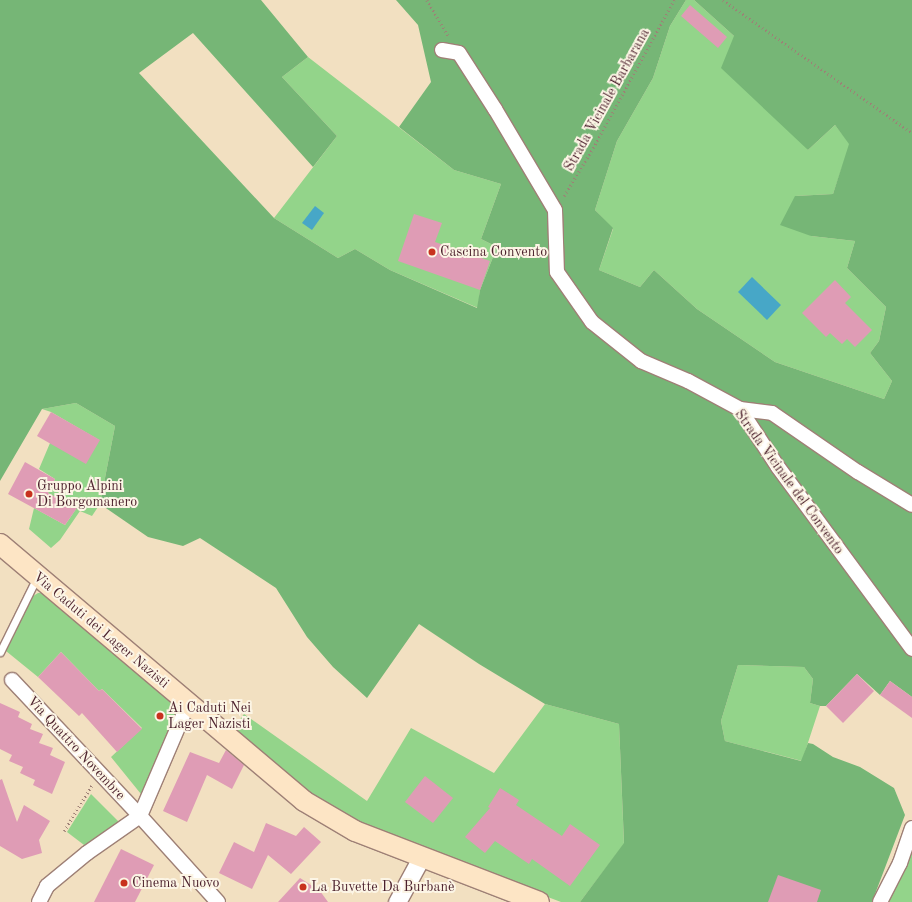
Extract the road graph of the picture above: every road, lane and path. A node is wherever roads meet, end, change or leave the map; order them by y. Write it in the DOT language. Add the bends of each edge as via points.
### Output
graph roads {
  1 [pos="427,0"];
  2 [pos="674,0"];
  3 [pos="723,0"];
  4 [pos="442,50"];
  5 [pos="459,53"];
  6 [pos="912,134"];
  7 [pos="555,210"];
  8 [pos="740,409"];
  9 [pos="912,505"];
  10 [pos="0,544"];
  11 [pos="37,576"];
  12 [pos="912,649"];
  13 [pos="0,652"];
  14 [pos="12,680"];
  15 [pos="188,704"];
  16 [pos="100,773"];
  17 [pos="140,816"];
  18 [pos="912,828"];
  19 [pos="64,831"];
  20 [pos="422,856"];
  21 [pos="39,902"];
  22 [pos="218,902"];
  23 [pos="397,902"];
  24 [pos="539,902"];
  25 [pos="880,902"];
  1 -- 5 [label="path"];
  2 -- 7 [label="path, Strada Vicinale Barbarana" via="593,148"];
  3 -- 6 [label="path"];
  4 -- 5 [label="street"];
  5 -- 7 [label="street, Strada Vicinale del Convento"];
  7 -- 8 [label="street, Strada Vicinale del Convento" via="557,272 592,322 641,361"];
  8 -- 9 [label="street" via="772,413 858,472"];
  8 -- 12 [label="street, Strada Vicinale del Convento" via="778,467"];
  10 -- 11 [label="main road, Via Caduti dei Lager Nazisti"];
  11 -- 13 [label="lane"];
  11 -- 15 [label="main road, Via Caduti dei Lager Nazisti"];
  14 -- 16 [label="street, Via Quattro Novembre"];
  15 -- 17 [label="street, Via Quattro Novembre"];
  15 -- 20 [label="main road, Via Caduti dei Lager Nazisti" via="304,801 355,831"];
  16 -- 17 [label="street, Via Quattro Novembre"];
  16 -- 19 [label="path"];
  17 -- 21 [label="street" via="47,886"];
  17 -- 22 [label="street, Via Quattro Novembre"];
  18 -- 25 [label="street" via="900,863"];
  20 -- 23 [label="street"];
  20 -- 24 [label="main road"];
}
